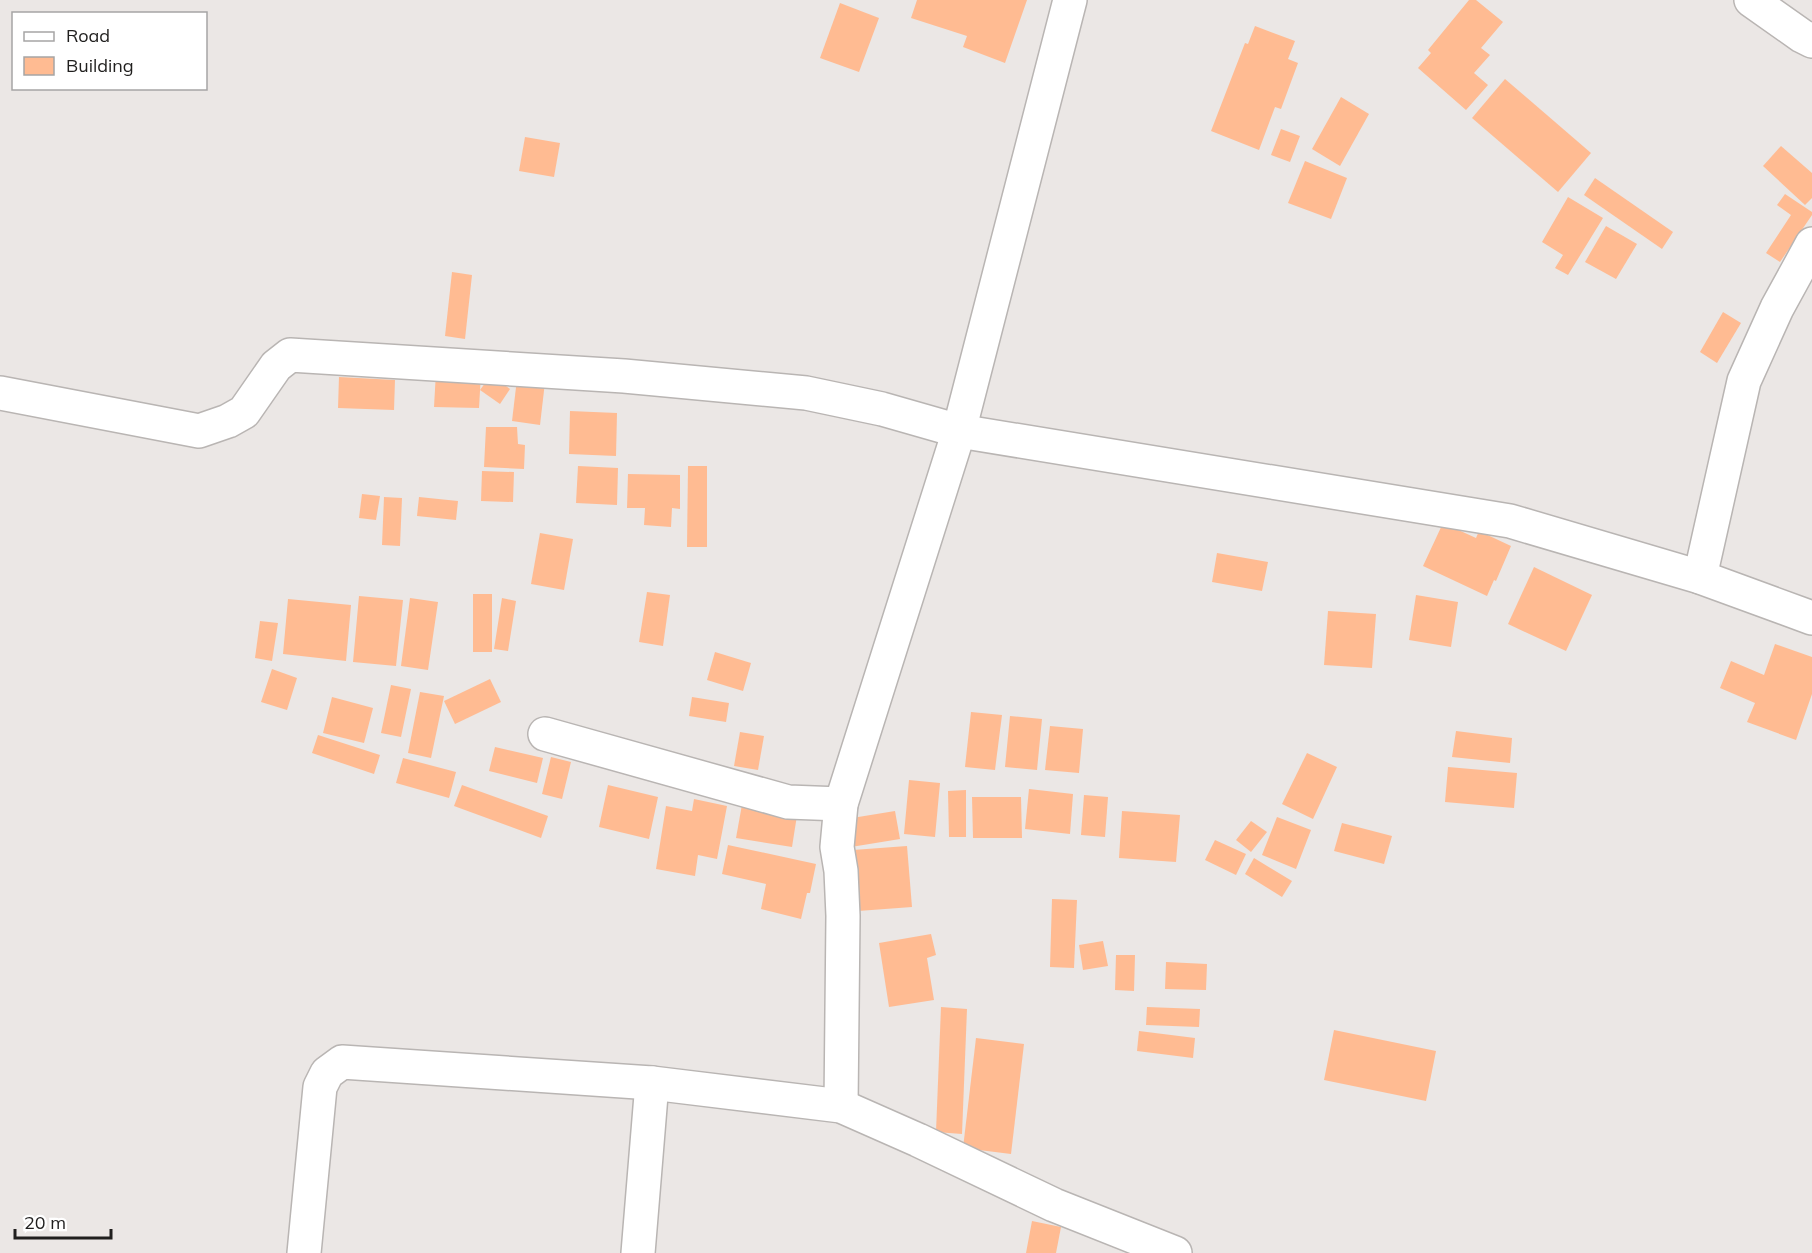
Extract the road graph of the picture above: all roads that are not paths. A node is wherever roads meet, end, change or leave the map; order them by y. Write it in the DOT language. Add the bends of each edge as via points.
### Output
graph roads {
  1 [pos="1070,0"];
  2 [pos="1751,0"];
  3 [pos="1812,41"];
  4 [pos="1812,244"];
  5 [pos="0,393"];
  6 [pos="959,431"];
  7 [pos="1700,577"];
  8 [pos="1812,618"];
  9 [pos="545,734"];
  10 [pos="841,804"];
  11 [pos="652,1083"];
  12 [pos="841,1106"];
  13 [pos="304,1253"];
  14 [pos="638,1253"];
  15 [pos="1175,1253"];
  1 -- 6 [label="street"];
  2 -- 3 [label="street"];
  4 -- 7 [label="street" via="1744,381"];
  5 -- 6 [label="street" via="199,431 244,412 276,366 290,355 624,376 806,393"];
  6 -- 7 [label="street" via="1510,521"];
  6 -- 10 [label="street"];
  7 -- 8 [label="street"];
  9 -- 10 [label="street" via="788,802"];
  10 -- 12 [label="street" via="837,846 843,916"];
  11 -- 12 [label="street"];
  11 -- 13 [label="street" via="342,1062 327,1073 320,1087"];
  11 -- 14 [label="street"];
  12 -- 15 [label="street" via="1054,1205"];
}
